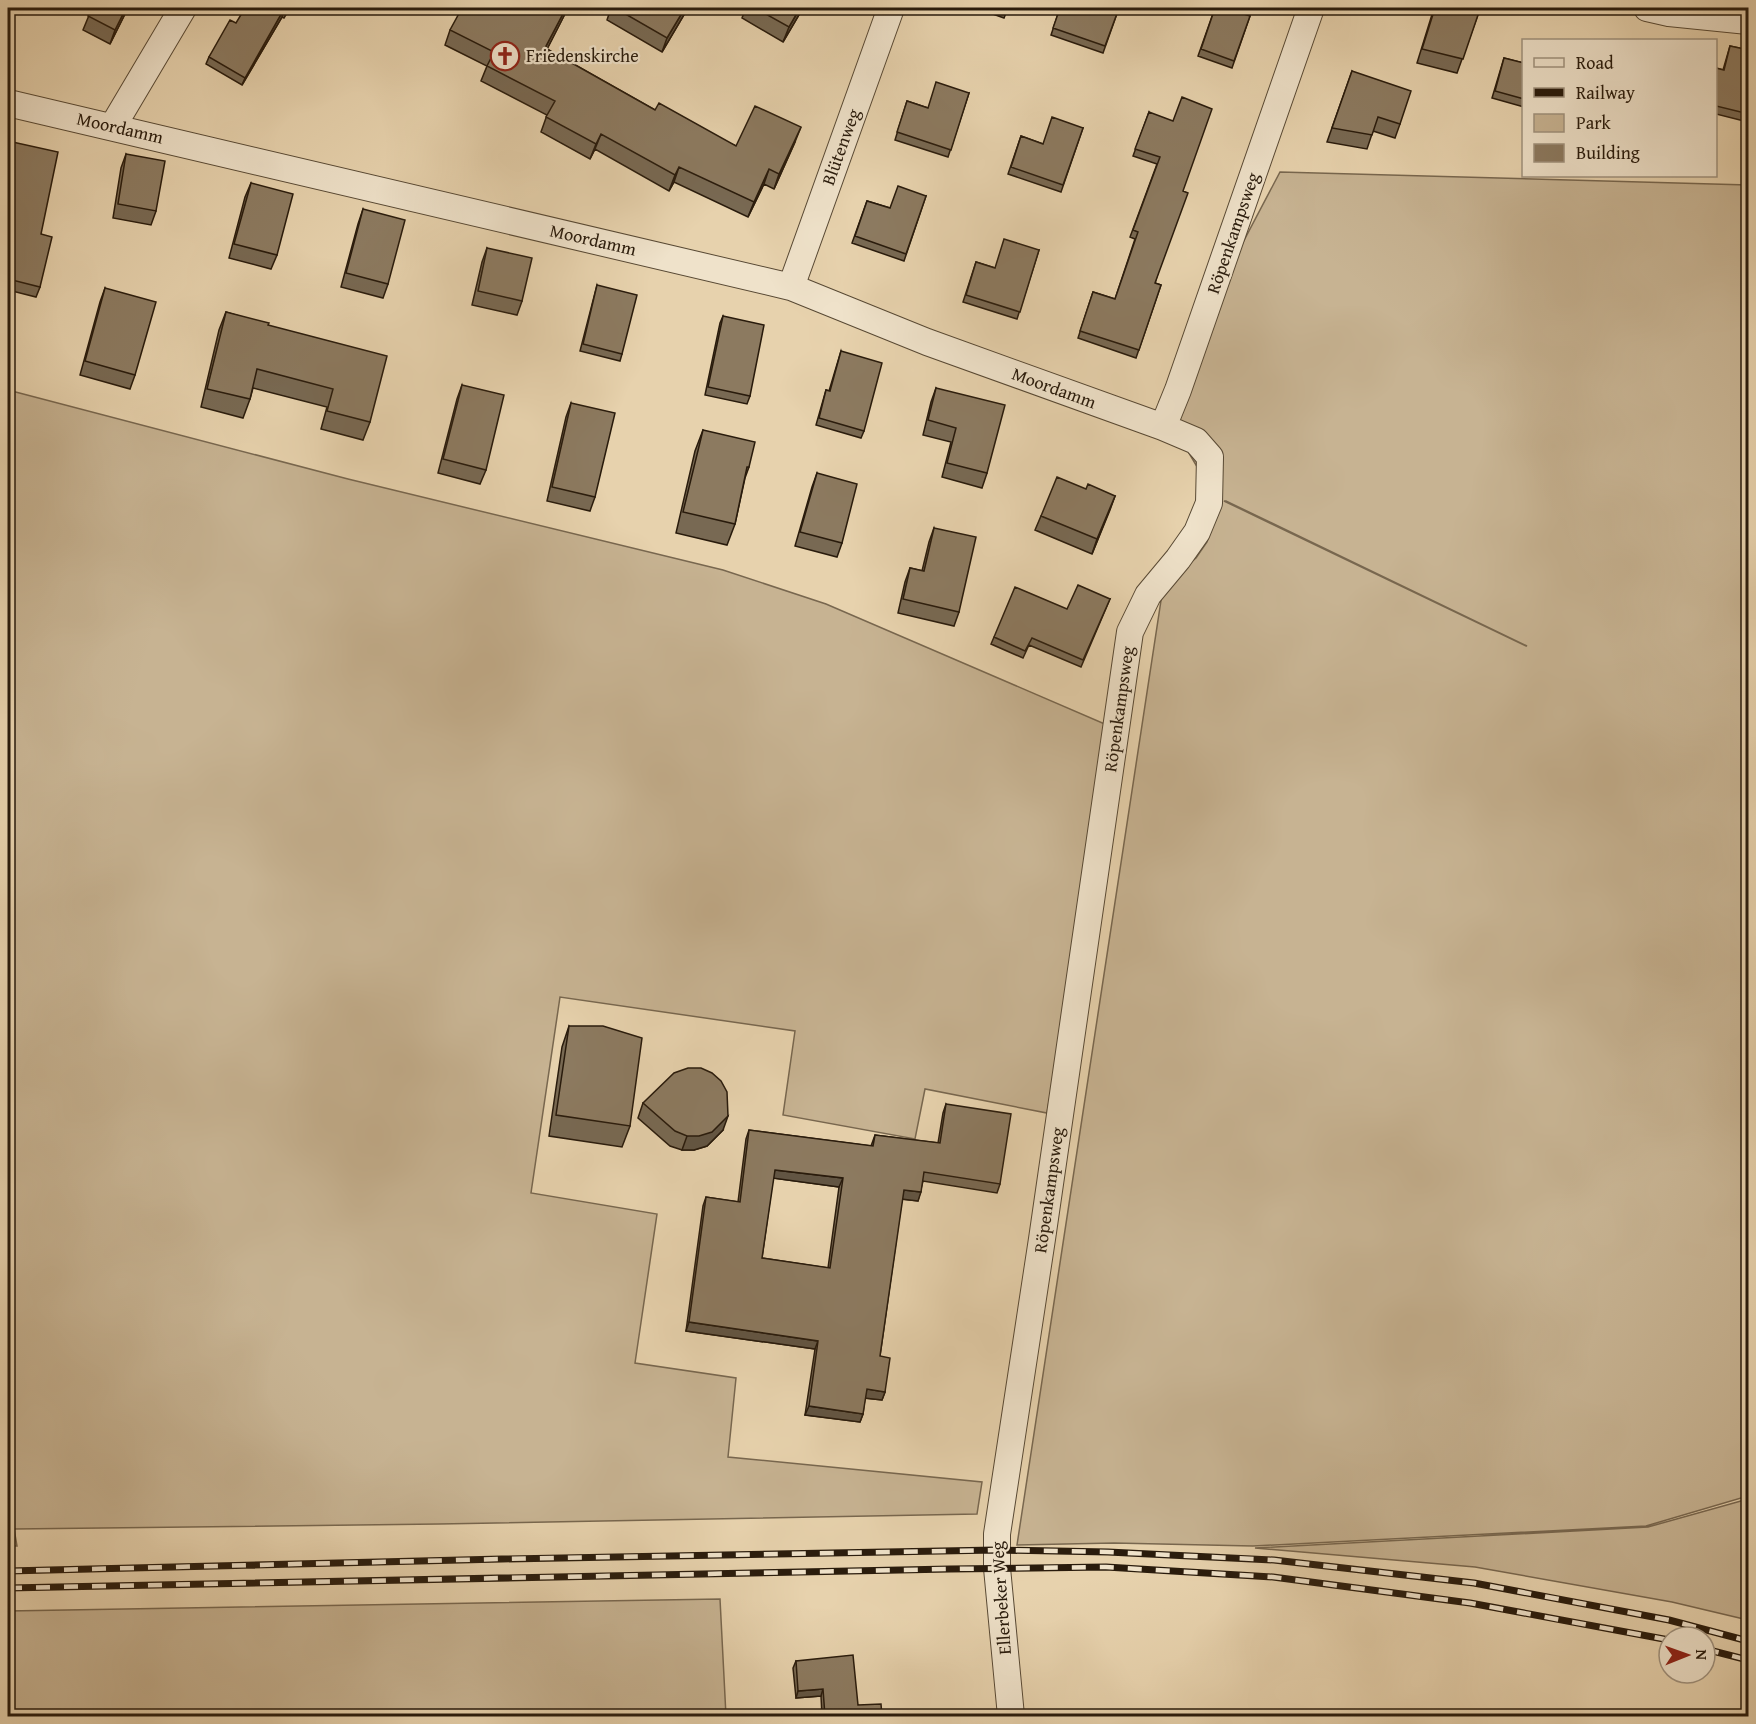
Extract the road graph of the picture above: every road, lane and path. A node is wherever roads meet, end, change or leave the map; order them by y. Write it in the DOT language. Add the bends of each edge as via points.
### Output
graph roads {
  1 [pos="183,8"];
  2 [pos="891,8"];
  3 [pos="1311,8"];
  4 [pos="1647,8"];
  5 [pos="1749,21"];
  6 [pos="8,103"];
  7 [pos="113,126"];
  8 [pos="791,287"];
  9 [pos="1163,427"];
  10 [pos="1005,1479"];
  11 [pos="1011,1716"];
  1 -- 7 [label="street"];
  2 -- 8 [label="street, Blütenweg"];
  3 -- 9 [label="street, Röpenkampsweg"];
  4 -- 5 [label="street"];
  6 -- 7 [label="street, Moordamm"];
  7 -- 8 [label="street, Moordamm"];
  8 -- 9 [label="street, Moordamm" via="927,342"];
  9 -- 10 [label="street, Röpenkampsweg" via="1196,441 1210,457 1209,503 1197,532 1148,595 1130,632"];
  10 -- 11 [label="street, Ellerbeker Weg" via="996,1559"];
}
